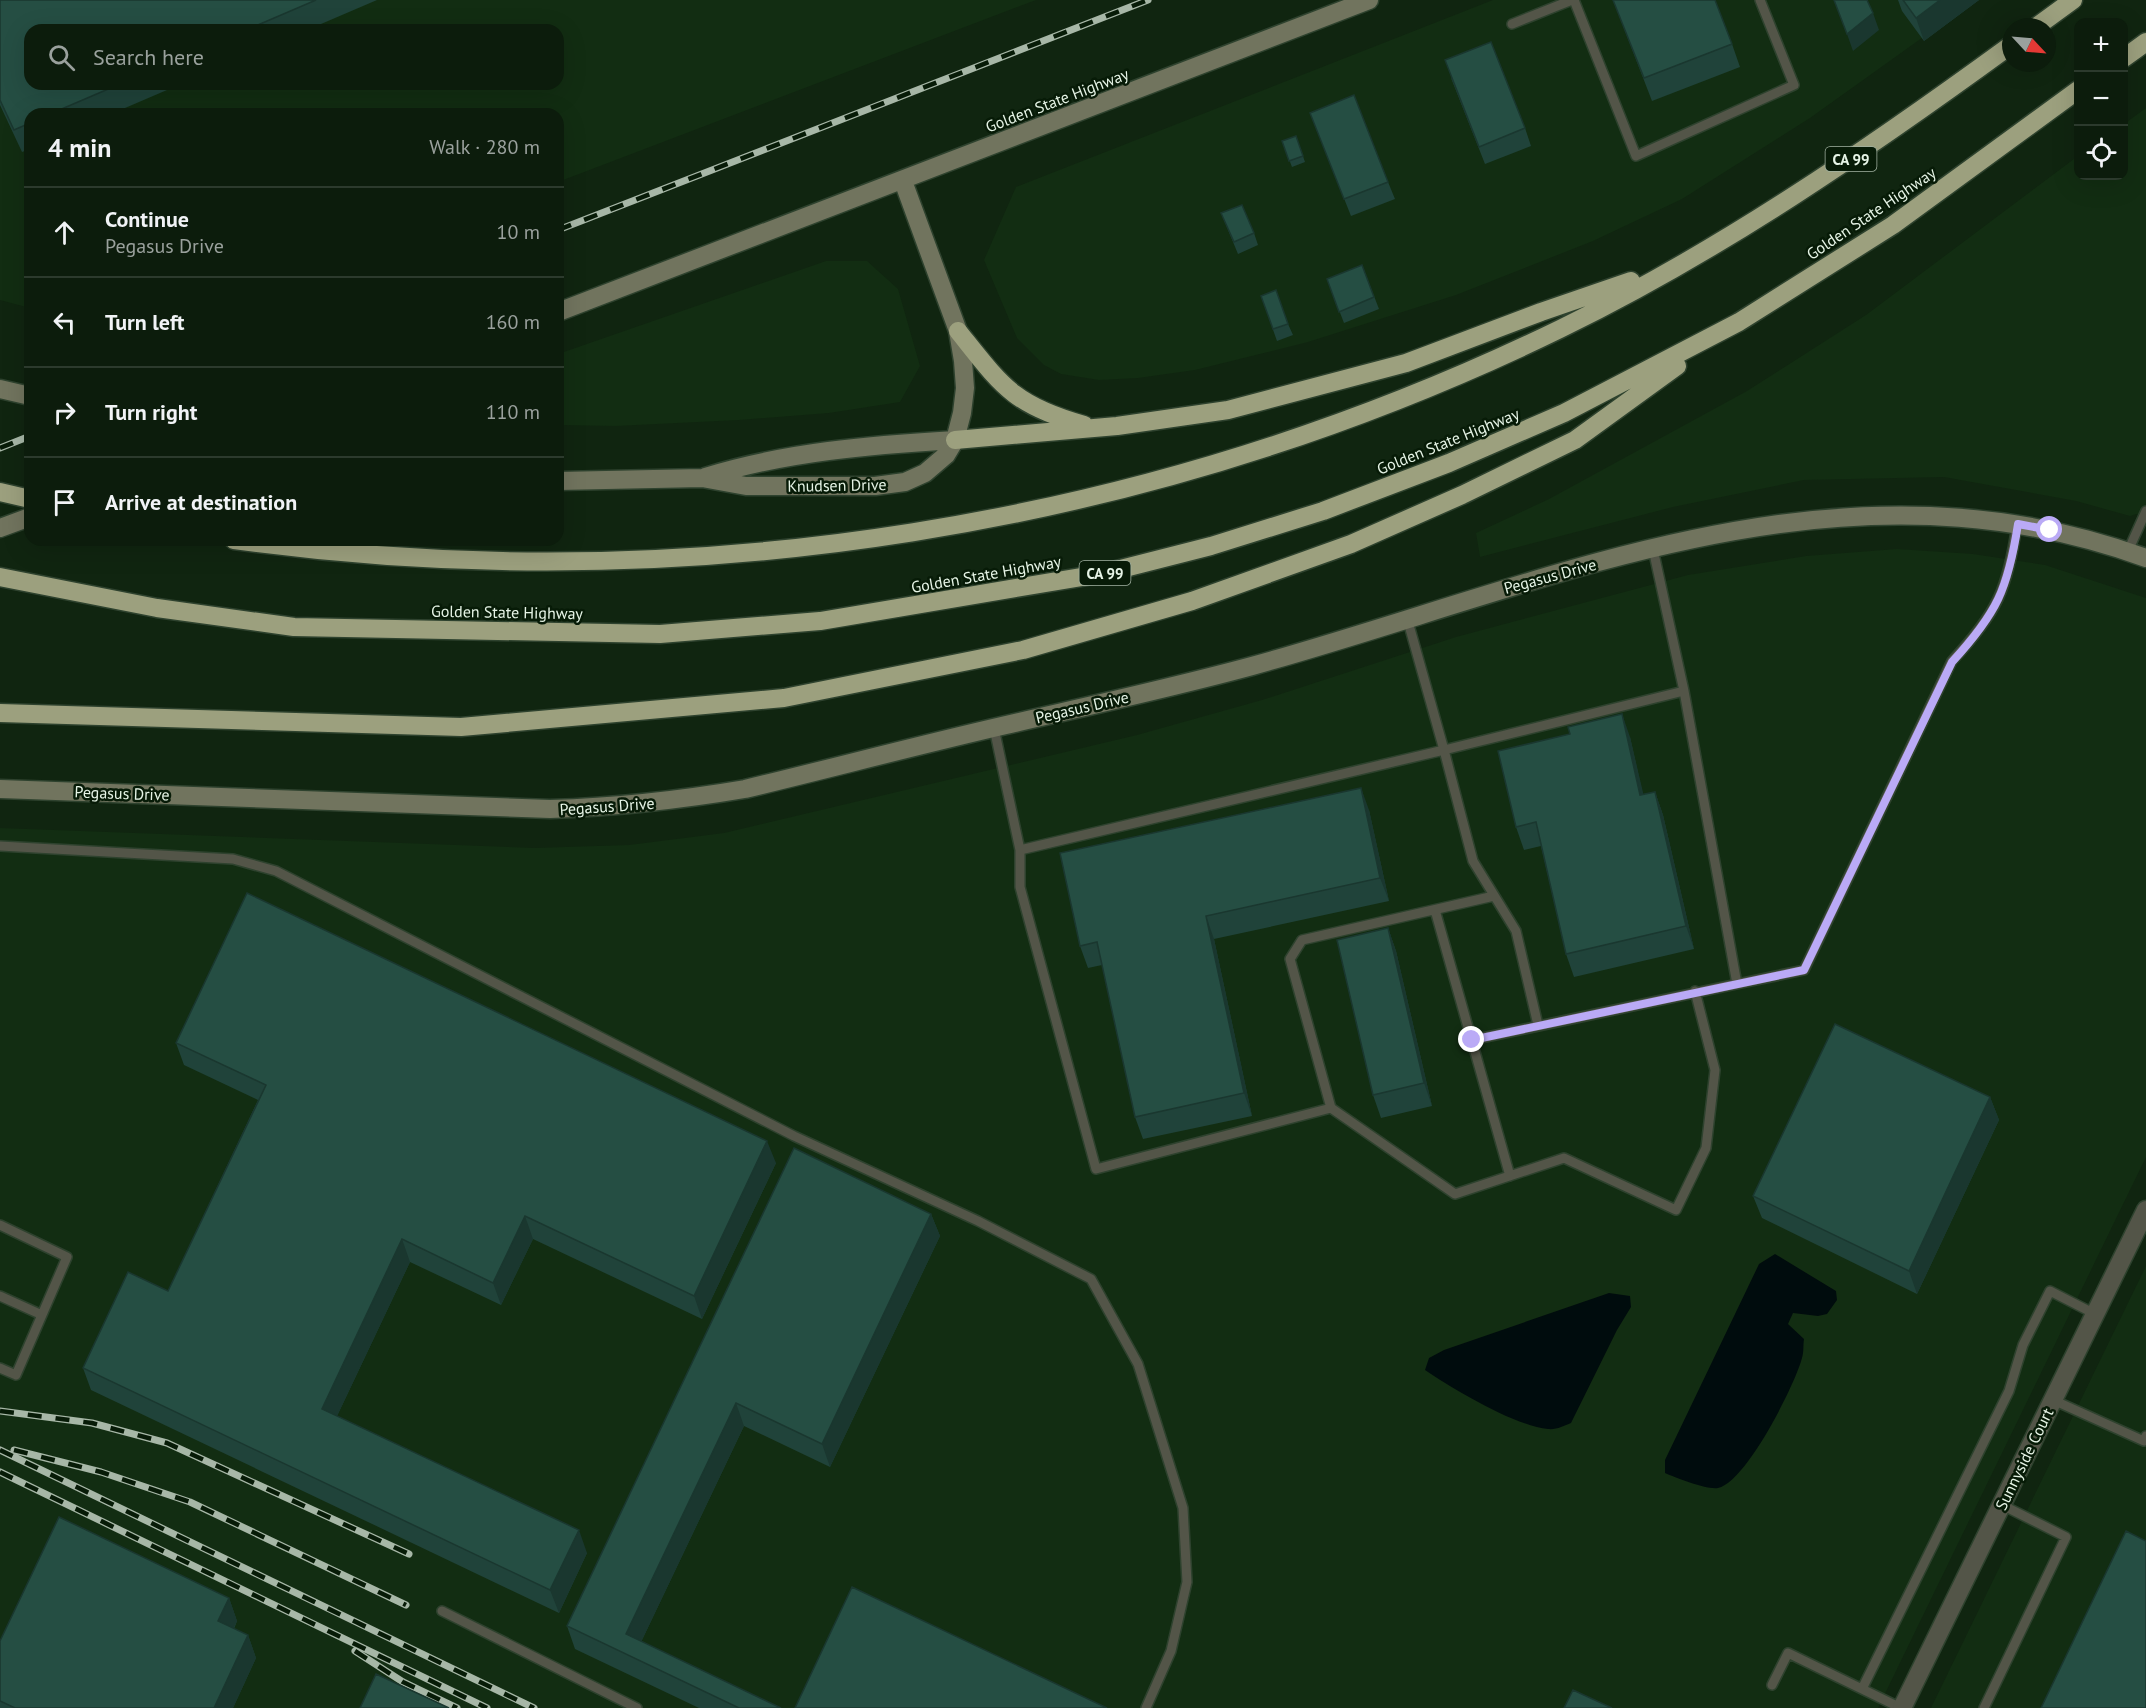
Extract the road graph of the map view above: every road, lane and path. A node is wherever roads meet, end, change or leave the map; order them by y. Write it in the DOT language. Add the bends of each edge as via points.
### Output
graph roads {
  1 [pos="1369,0"];
  2 [pos="1573,0"];
  3 [pos="1760,0"];
  4 [pos="2073,0"];
  5 [pos="2048,18"];
  6 [pos="1512,24"];
  7 [pos="2146,42"];
  8 [pos="2002,51"];
  9 [pos="2128,55"];
  10 [pos="2074,94"];
  11 [pos="903,181"];
  12 [pos="1684,263"];
  13 [pos="564,310"];
  14 [pos="1739,322"];
  15 [pos="958,331"];
  16 [pos="0,389"];
  17 [pos="24,395"];
  18 [pos="1095,428"];
  19 [pos="955,440"];
  20 [pos="702,478"];
  21 [pos="564,482"];
  22 [pos="0,492"];
  23 [pos="24,498"];
  24 [pos="2146,511"];
  25 [pos="24,519"];
  26 [pos="2018,524"];
  27 [pos="0,528"];
  28 [pos="281,546"];
  29 [pos="1653,549"];
  30 [pos="2128,551"];
  31 [pos="2146,558"];
  32 [pos="9,579"];
  33 [pos="1407,618"];
  34 [pos="1684,691"];
  35 [pos="0,713"];
  36 [pos="994,728"];
  37 [pos="1444,750"];
  38 [pos="0,789"];
  39 [pos="0,846"];
  40 [pos="1020,850"];
  41 [pos="1494,896"];
  42 [pos="1435,910"];
  43 [pos="1737,984"];
  44 [pos="1695,991"];
  45 [pos="1538,1025"];
  46 [pos="1472,1040"];
  47 [pos="1331,1108"];
  48 [pos="1510,1176"];
  49 [pos="2146,1210"];
  50 [pos="0,1224"];
  51 [pos="0,1296"];
  52 [pos="2095,1314"];
  53 [pos="42,1315"];
  54 [pos="0,1368"];
  55 [pos="2053,1400"];
  56 [pos="2146,1436"];
  57 [pos="2002,1505"];
  58 [pos="442,1611"];
  59 [pos="1772,1685"];
  60 [pos="1862,1689"];
  61 [pos="637,1708"];
  62 [pos="1146,1708"];
  63 [pos="1902,1708"];
  64 [pos="1984,1708"];
  1 -- 11 [label="street, Golden State Highway"];
  2 -- 3 [label="lane" via="1636,156 1794,85"];
  2 -- 6 [label="lane"];
  4 -- 5 [label="highway"];
  7 -- 9 [label="highway"];
  8 -- 12 [label="highway, CA 99" via="1824,177"];
  10 -- 14 [label="highway, Golden State Highway / CA 99" via="1893,225"];
  11 -- 13 [label="street, Golden State Highway"];
  11 -- 15 [label="street, Knudsen Drive"];
  12 -- 18 [label="highway" via="1406,363 1228,410"];
  12 -- 28 [label="highway, CA 99" via="1560,329 1421,391 1274,445 1123,490 908,534 726,556 615,561 468,561"];
  14 -- 32 [label="highway, Golden State Highway / CA 99" via="1564,413 1323,511 1105,573 820,621 660,634 294,627 157,608"];
  14 -- 35 [label="highway" via="1575,440 1462,495 1351,544 1192,601 1023,650 784,698 461,727"];
  15 -- 18 [label="highway" via="1010,393 1046,413"];
  15 -- 19 [label="street, Knudsen Drive" via="965,388"];
  16 -- 17 [label="street"];
  18 -- 19 [label="highway"];
  19 -- 20 [label="street, Knudsen Drive" via="788,457 746,464"];
  19 -- 20 [label="street, Knudsen Drive" via="946,455 926,473 905,482 875,486 746,486"];
  20 -- 21 [label="street, Knudsen Drive"];
  22 -- 23 [label="highway"];
  24 -- 30 [label="lane"];
  25 -- 27 [label="street"];
  26 -- 29 [label="street, Pegasus Drive" via="1915,514 1864,514 1810,518"];
  26 -- 30 [label="street, Pegasus Drive"];
  26 -- 43 [label="lane" via="2001,597 1981,630 1952,662 1804,970"];
  29 -- 33 [label="street, Pegasus Drive"];
  29 -- 34 [label="lane"];
  30 -- 31 [label="street, Pegasus Drive"];
  33 -- 36 [label="street, Pegasus Drive" via="1254,665"];
  33 -- 37 [label="lane"];
  34 -- 37 [label="lane"];
  34 -- 43 [label="lane"];
  36 -- 38 [label="street, Pegasus Drive" via="746,789 615,807 550,809"];
  36 -- 40 [label="lane"];
  37 -- 40 [label="lane"];
  37 -- 41 [label="lane" via="1473,861"];
  39 -- 62 [label="lane" via="233,858 276,871 794,1136 978,1221 1091,1279 1138,1364 1183,1508 1187,1582 1171,1651"];
  40 -- 47 [label="lane" via="1020,887 1096,1169"];
  41 -- 42 [label="lane"];
  41 -- 45 [label="lane" via="1516,931"];
  42 -- 46 [label="lane"];
  42 -- 47 [label="lane" via="1302,940 1290,959"];
  43 -- 44 [label="lane"];
  44 -- 45 [label="lane"];
  44 -- 48 [label="lane" via="1715,1070 1706,1148 1676,1210 1564,1158"];
  45 -- 46 [label="lane"];
  46 -- 48 [label="lane"];
  47 -- 48 [label="lane" via="1455,1194"];
  49 -- 52 [label="street, Sunnyside Court"];
  50 -- 53 [label="lane" via="67,1257"];
  51 -- 53 [label="lane"];
  52 -- 55 [label="street, Sunnyside Court"];
  52 -- 60 [label="lane" via="2049,1291 2023,1345 2008,1391"];
  53 -- 54 [label="lane" via="16,1375"];
  55 -- 56 [label="lane" via="2144,1441"];
  55 -- 57 [label="street, Sunnyside Court"];
  57 -- 63 [label="street, Sunnyside Court"];
  57 -- 64 [label="lane" via="2066,1537"];
  58 -- 61 [label="lane"];
  59 -- 60 [label="lane" via="1788,1653"];
  60 -- 63 [label="lane"];
}
